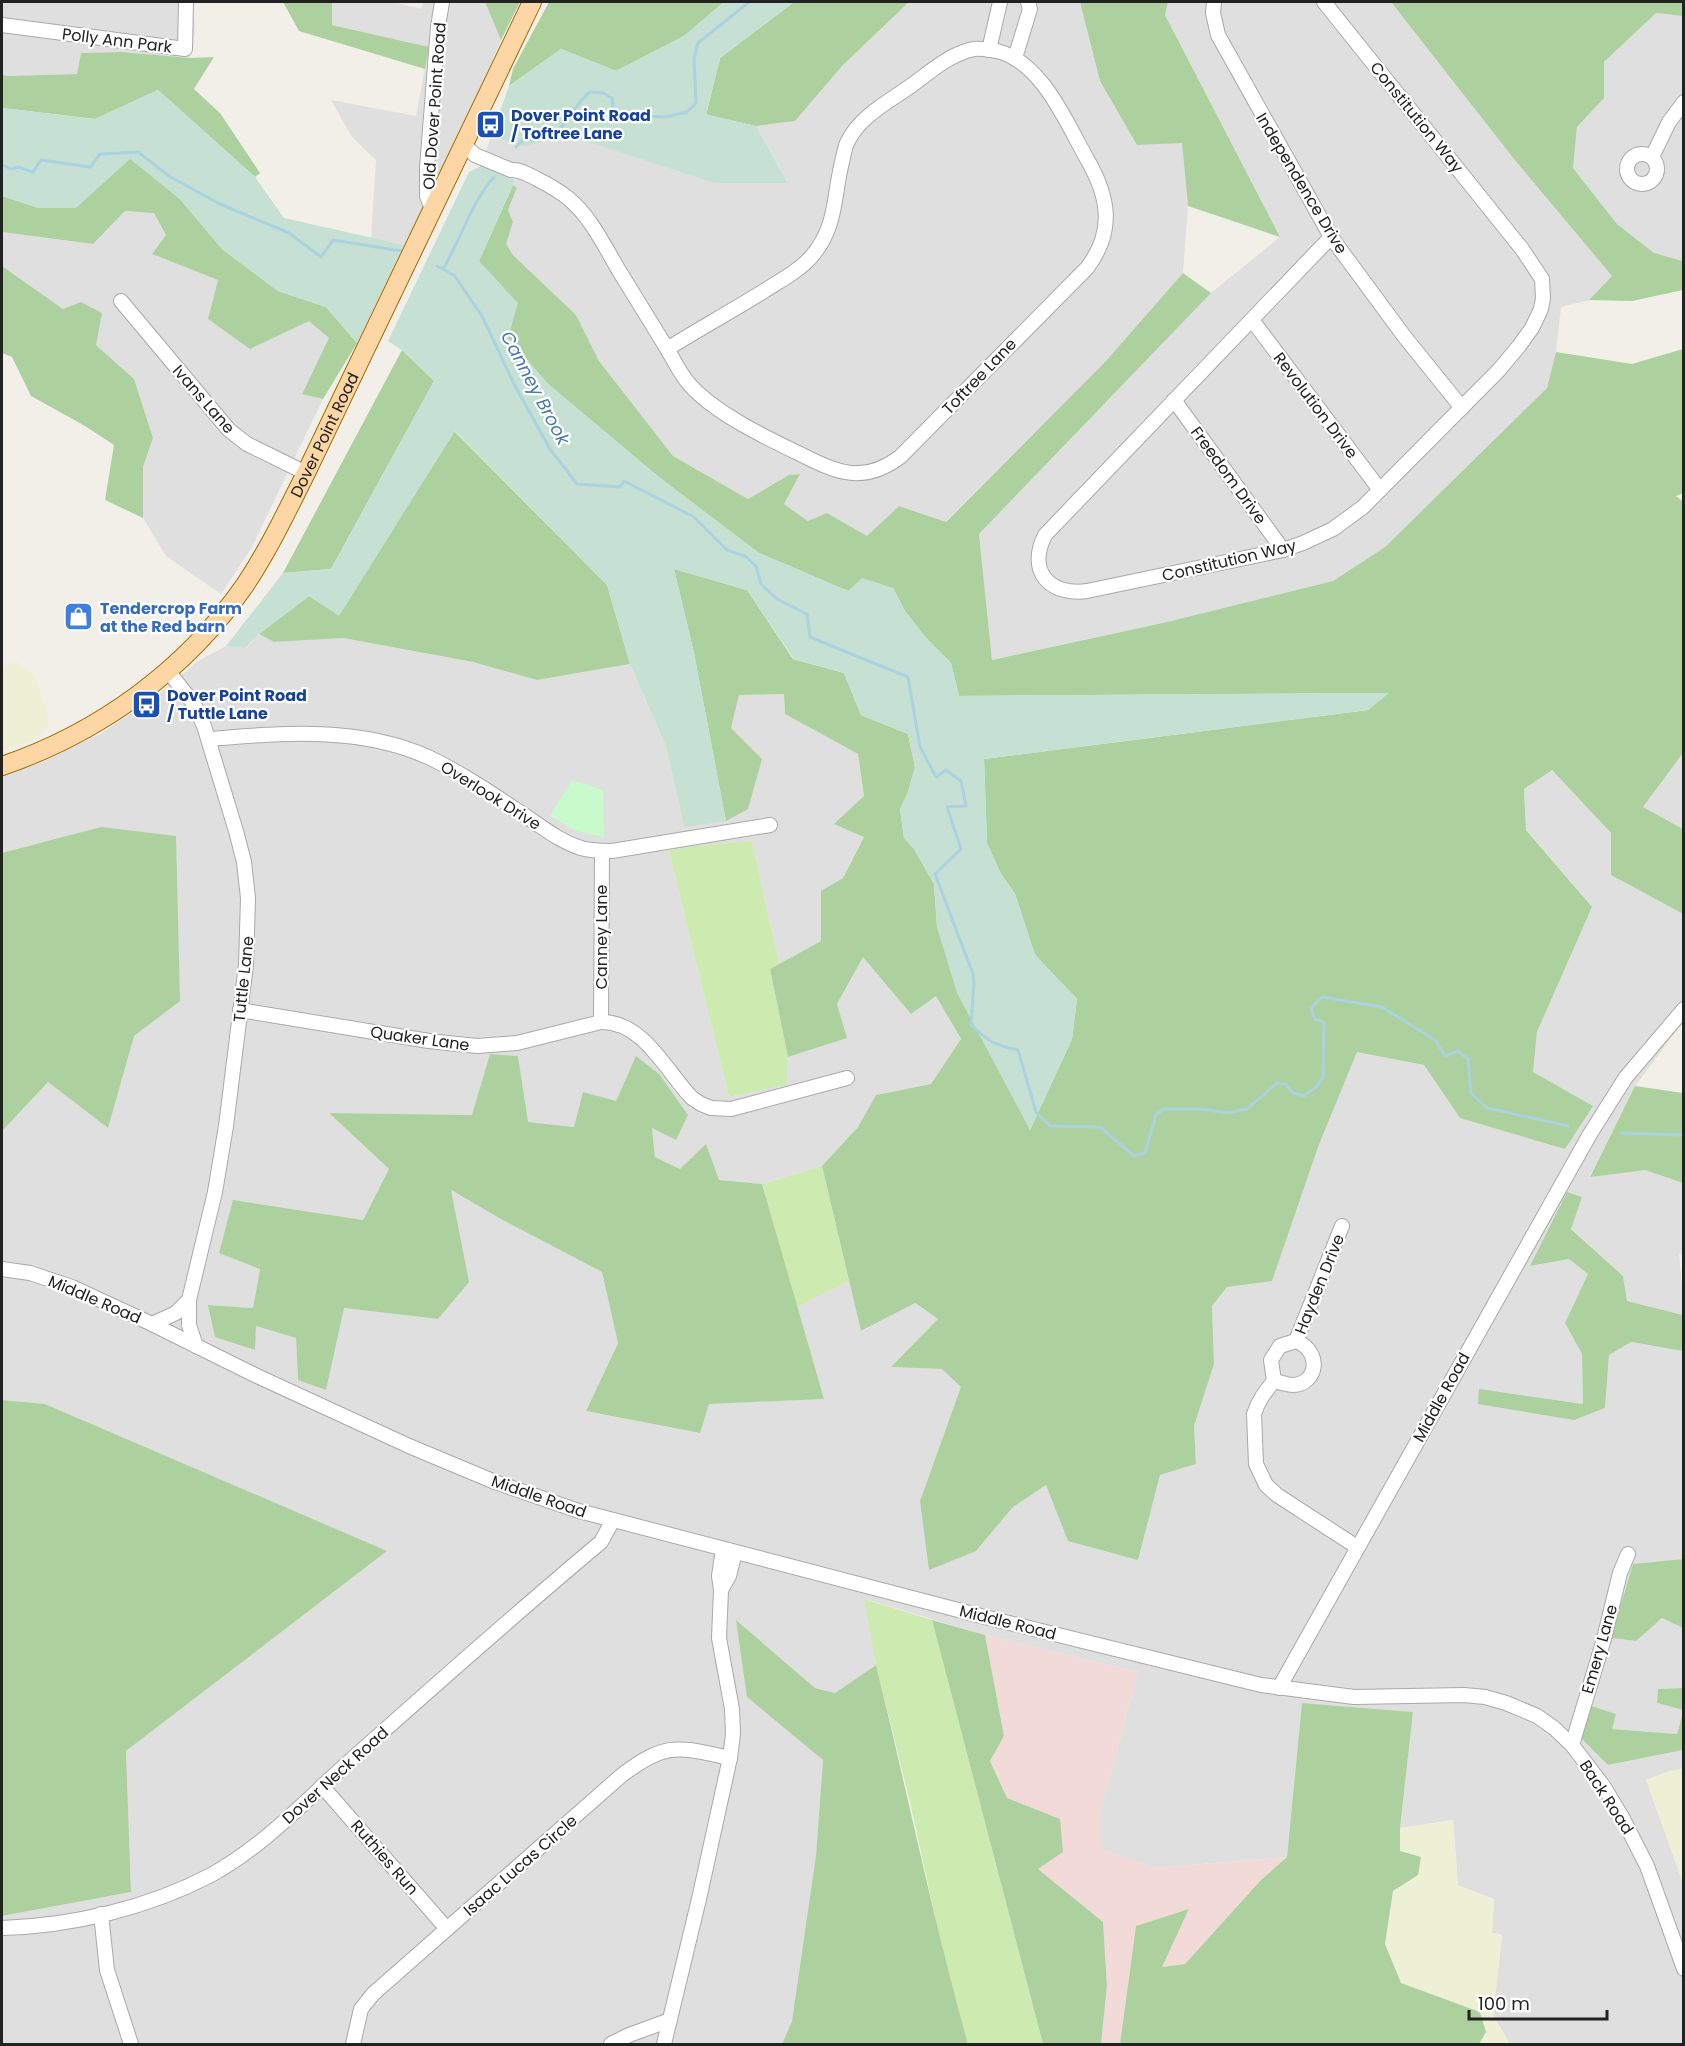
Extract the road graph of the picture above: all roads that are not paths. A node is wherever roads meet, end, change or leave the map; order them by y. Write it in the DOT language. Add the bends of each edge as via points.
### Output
graph roads {
  1 [pos="186,2"];
  2 [pos="442,2"];
  3 [pos="532,2"];
  4 [pos="1000,2"];
  5 [pos="1028,2"];
  6 [pos="1214,2"];
  7 [pos="1324,2"];
  8 [pos="2,25"];
  9 [pos="989,50"];
  10 [pos="1016,58"];
  11 [pos="1683,102"];
  12 [pos="464,145"];
  13 [pos="1652,157"];
  14 [pos="432,209"];
  15 [pos="1331,237"];
  16 [pos="121,301"];
  17 [pos="1252,320"];
  18 [pos="667,349"];
  19 [pos="1174,400"];
  20 [pos="1462,408"];
  21 [pos="306,472"];
  22 [pos="1380,490"];
  23 [pos="1283,549"];
  24 [pos="168,671"];
  25 [pos="209,739"];
  26 [pos="2,766"];
  27 [pos="770,825"];
  28 [pos="602,851"];
  29 [pos="1683,1009"];
  30 [pos="240,1010"];
  31 [pos="601,1022"];
  32 [pos="847,1078"];
  33 [pos="1342,1226"];
  34 [pos="2,1269"];
  35 [pos="189,1300"];
  36 [pos="152,1324"];
  37 [pos="1296,1341"];
  38 [pos="196,1346"];
  39 [pos="1274,1381"];
  40 [pos="613,1520"];
  41 [pos="1357,1547"];
  42 [pos="729,1550"];
  43 [pos="1628,1554"];
  44 [pos="1279,1688"];
  45 [pos="1572,1745"];
  46 [pos="730,1758"];
  47 [pos="322,1786"];
  48 [pos="101,1914"];
  49 [pos="2,1929"];
  50 [pos="447,1929"];
  51 [pos="1683,1970"];
  52 [pos="670,2020"];
  53 [pos="131,2044"];
  54 [pos="353,2044"];
  55 [pos="611,2044"];
  56 [pos="664,2044"];
  1 -- 8 [label="street, Polly Ann Park" via="185,49"];
  2 -- 14 [label="street, Old Dover Point Road" via="427,168 427,196"];
  3 -- 12 [label="main road, Dover Point Road"];
  4 -- 9 [label="street"];
  5 -- 10 [label="street" via="1030,9"];
  6 -- 15 [label="street, Independence Drive" via="1218,35"];
  7 -- 20 [label="street, Constitution Way" via="1505,226 1542,279 1541,309 1532,328"];
  9 -- 10 [label="street, Toftree Lane"];
  9 -- 18 [label="street, Toftree Lane" via="976,48 940,65 859,124 847,142 832,220 811,257 783,279"];
  10 -- 18 [label="street, Toftree Lane" via="1046,89 1096,177 1106,207 1103,240 1087,268 900,457 870,472 849,474 828,468 703,399"];
  11 -- 13 [label="street"];
  12 -- 14 [label="main road, Dover Point Road"];
  12 -- 18 [label="street, Toftree Lane" via="514,165 555,189 580,211"];
  14 -- 21 [label="main road, Dover Point Road"];
  15 -- 17 [label="street, Constitution Way"];
  15 -- 20 [label="street, Independence Drive"];
  16 -- 21 [label="street, Ivans Lane" via="229,430 247,444"];
  17 -- 19 [label="street, Constitution Way"];
  17 -- 22 [label="street, Revolution Drive"];
  19 -- 23 [label="street, Freedom Drive"];
  19 -- 23 [label="street, Constitution Way" via="1045,535 1038,562 1047,581 1065,592 1087,591"];
  20 -- 22 [label="street, Constitution Way"];
  21 -- 24 [label="main road, Dover Point Road" via="245,585 217,621"];
  22 -- 23 [label="street, Constitution Way" via="1333,529"];
  24 -- 25 [label="street, Tuttle Lane" via="194,704"];
  24 -- 26 [label="main road, Dover Point Road" via="134,699 83,731"];
  25 -- 28 [label="street, Overlook Drive" via="332,733 397,746 457,772 566,842"];
  25 -- 30 [label="street, Tuttle Lane" via="246,879 248,940"];
  27 -- 28 [label="street, Overlook Drive"];
  28 -- 31 [label="street, Canney Lane"];
  29 -- 41 [label="street, Middle Road" via="1633,1068 1590,1134"];
  30 -- 31 [label="street, Quaker Lane" via="477,1046 517,1043"];
  30 -- 35 [label="street, Tuttle Lane" via="222,1153"];
  31 -- 32 [label="street, Quaker Lane" via="619,1023 635,1032 692,1098 711,1108 742,1107"];
  33 -- 37 [label="street, Hayden Drive"];
  34 -- 36 [label="street, Middle Road" via="54,1280"];
  35 -- 36 [label="street" via="176,1314"];
  35 -- 38 [label="street, Tuttle Lane" via="189,1325"];
  36 -- 38 [label="street, Middle Road"];
  37 -- 39 [label="street, Hayden Drive" via="1284,1344 1273,1355 1270,1366"];
  37 -- 39 [label="street, Hayden Drive" via="1313,1356 1311,1374 1293,1385"];
  38 -- 40 [label="street, Middle Road" via="447,1462 551,1502"];
  39 -- 41 [label="street" via="1254,1414 1256,1464 1262,1479 1277,1495"];
  40 -- 42 [label="street, Middle Road"];
  40 -- 47 [label="street, Dover Neck Road" via="601,1542"];
  41 -- 44 [label="street, Middle Road"];
  42 -- 44 [label="street, Middle Road"];
  42 -- 46 [label="street" via="719,1638 733,1718"];
  43 -- 45 [label="street, Emery Lane"];
  44 -- 45 [label="street, Back Road" via="1354,1697 1485,1697 1537,1716"];
  45 -- 51 [label="street, Back Road" via="1604,1787 1647,1866"];
  46 -- 50 [label="street, Isaac Lucas Circle" via="680,1748 658,1752 639,1762"];
  46 -- 52 [label="street"];
  47 -- 48 [label="street, Dover Neck Road" via="230,1864 186,1887"];
  47 -- 50 [label="street, Ruthies Run"];
  48 -- 49 [label="street, Dover Neck Road"];
  48 -- 53 [label="street" via="107,1970"];
  50 -- 54 [label="street, Isaac Lucas Circle" via="365,2003"];
  52 -- 55 [label="street"];
  52 -- 56 [label="street"];
}
